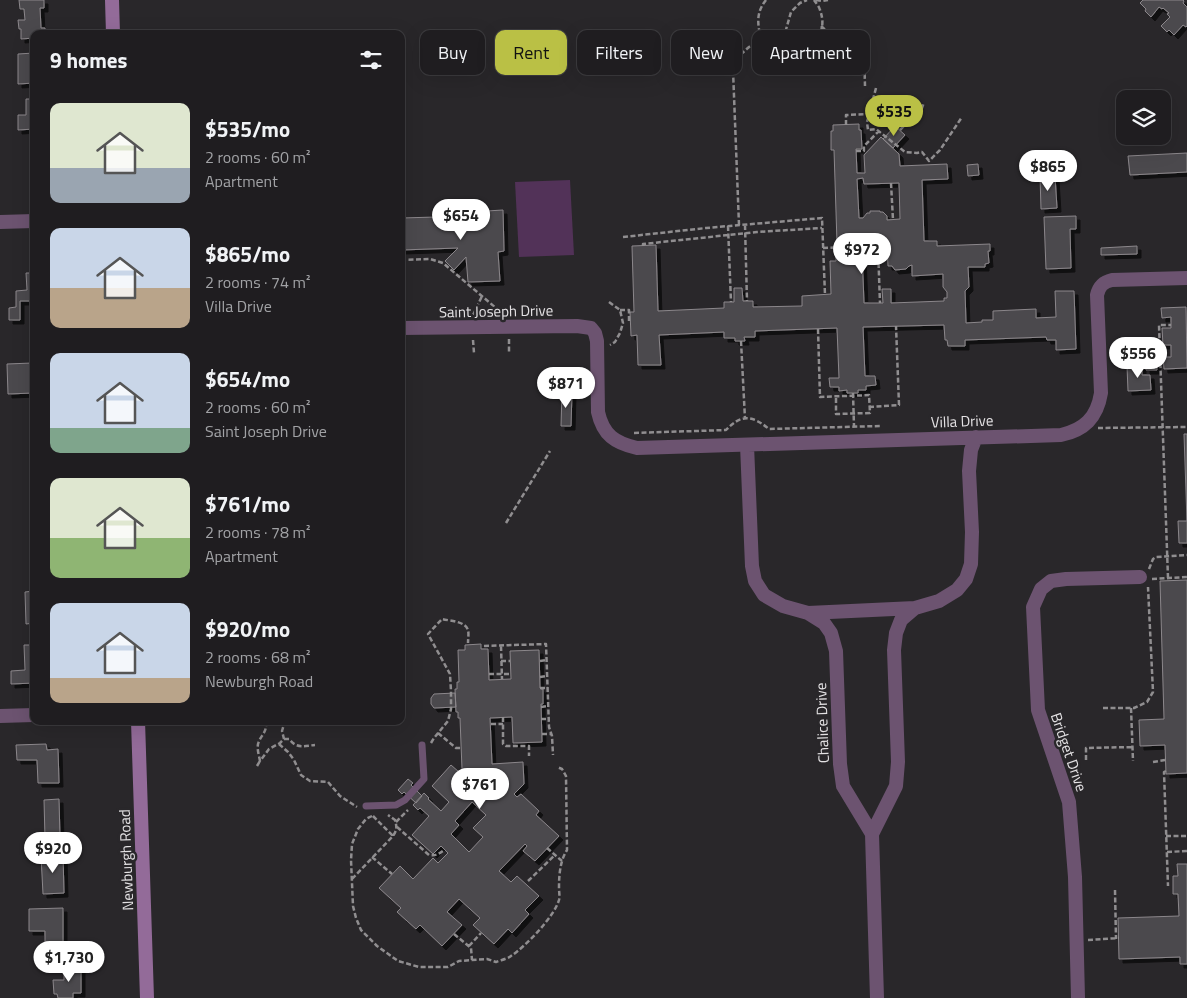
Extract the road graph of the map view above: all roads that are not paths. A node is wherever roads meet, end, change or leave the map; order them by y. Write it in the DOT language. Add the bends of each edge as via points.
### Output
graph roads {
  1 [pos="112,0"];
  2 [pos="113,30"];
  3 [pos="0,222"];
  4 [pos="30,222"];
  5 [pos="1187,278"];
  6 [pos="405,328"];
  7 [pos="608,434"];
  8 [pos="976,437"];
  9 [pos="747,445"];
  10 [pos="1144,575"];
  11 [pos="915,608"];
  12 [pos="808,613"];
  13 [pos="30,715"];
  14 [pos="0,716"];
  15 [pos="138,725"];
  16 [pos="422,745"];
  17 [pos="365,810"];
  18 [pos="872,834"];
  19 [pos="147,998"];
  20 [pos="878,998"];
  21 [pos="1078,998"];
  1 -- 2 [label="main road"];
  3 -- 4 [label="street"];
  5 -- 8 [label="street, Villa Drive" via="1112,280 1100,286 1097,295 1101,393 1097,409 1078,430 1061,435"];
  6 -- 7 [label="street, Saint Joseph Drive" via="591,328 596,341 598,412"];
  7 -- 9 [label="street, Villa Drive" via="625,446 637,448"];
  8 -- 9 [label="street, Villa Drive"];
  8 -- 11 [label="street, Chalice Drive" via="970,450 972,532 971,564 966,580 939,601"];
  9 -- 12 [label="street, Chalice Drive" via="755,581 770,599"];
  10 -- 21 [label="street, Bridget Drive" via="1051,581 1041,589 1033,607 1038,710 1069,802 1075,877"];
  11 -- 12 [label="street, Chalice Drive"];
  11 -- 18 [label="street, Chalice Drive" via="901,620 894,650 896,786"];
  12 -- 18 [label="street, Chalice Drive" via="824,623 831,633 836,651 843,786"];
  13 -- 14 [label="street"];
  15 -- 19 [label="main road, Newburgh Road"];
  16 -- 17 [label="lane" via="424,778 419,785 396,806"];
  18 -- 20 [label="street, Chalice Drive"];
}
